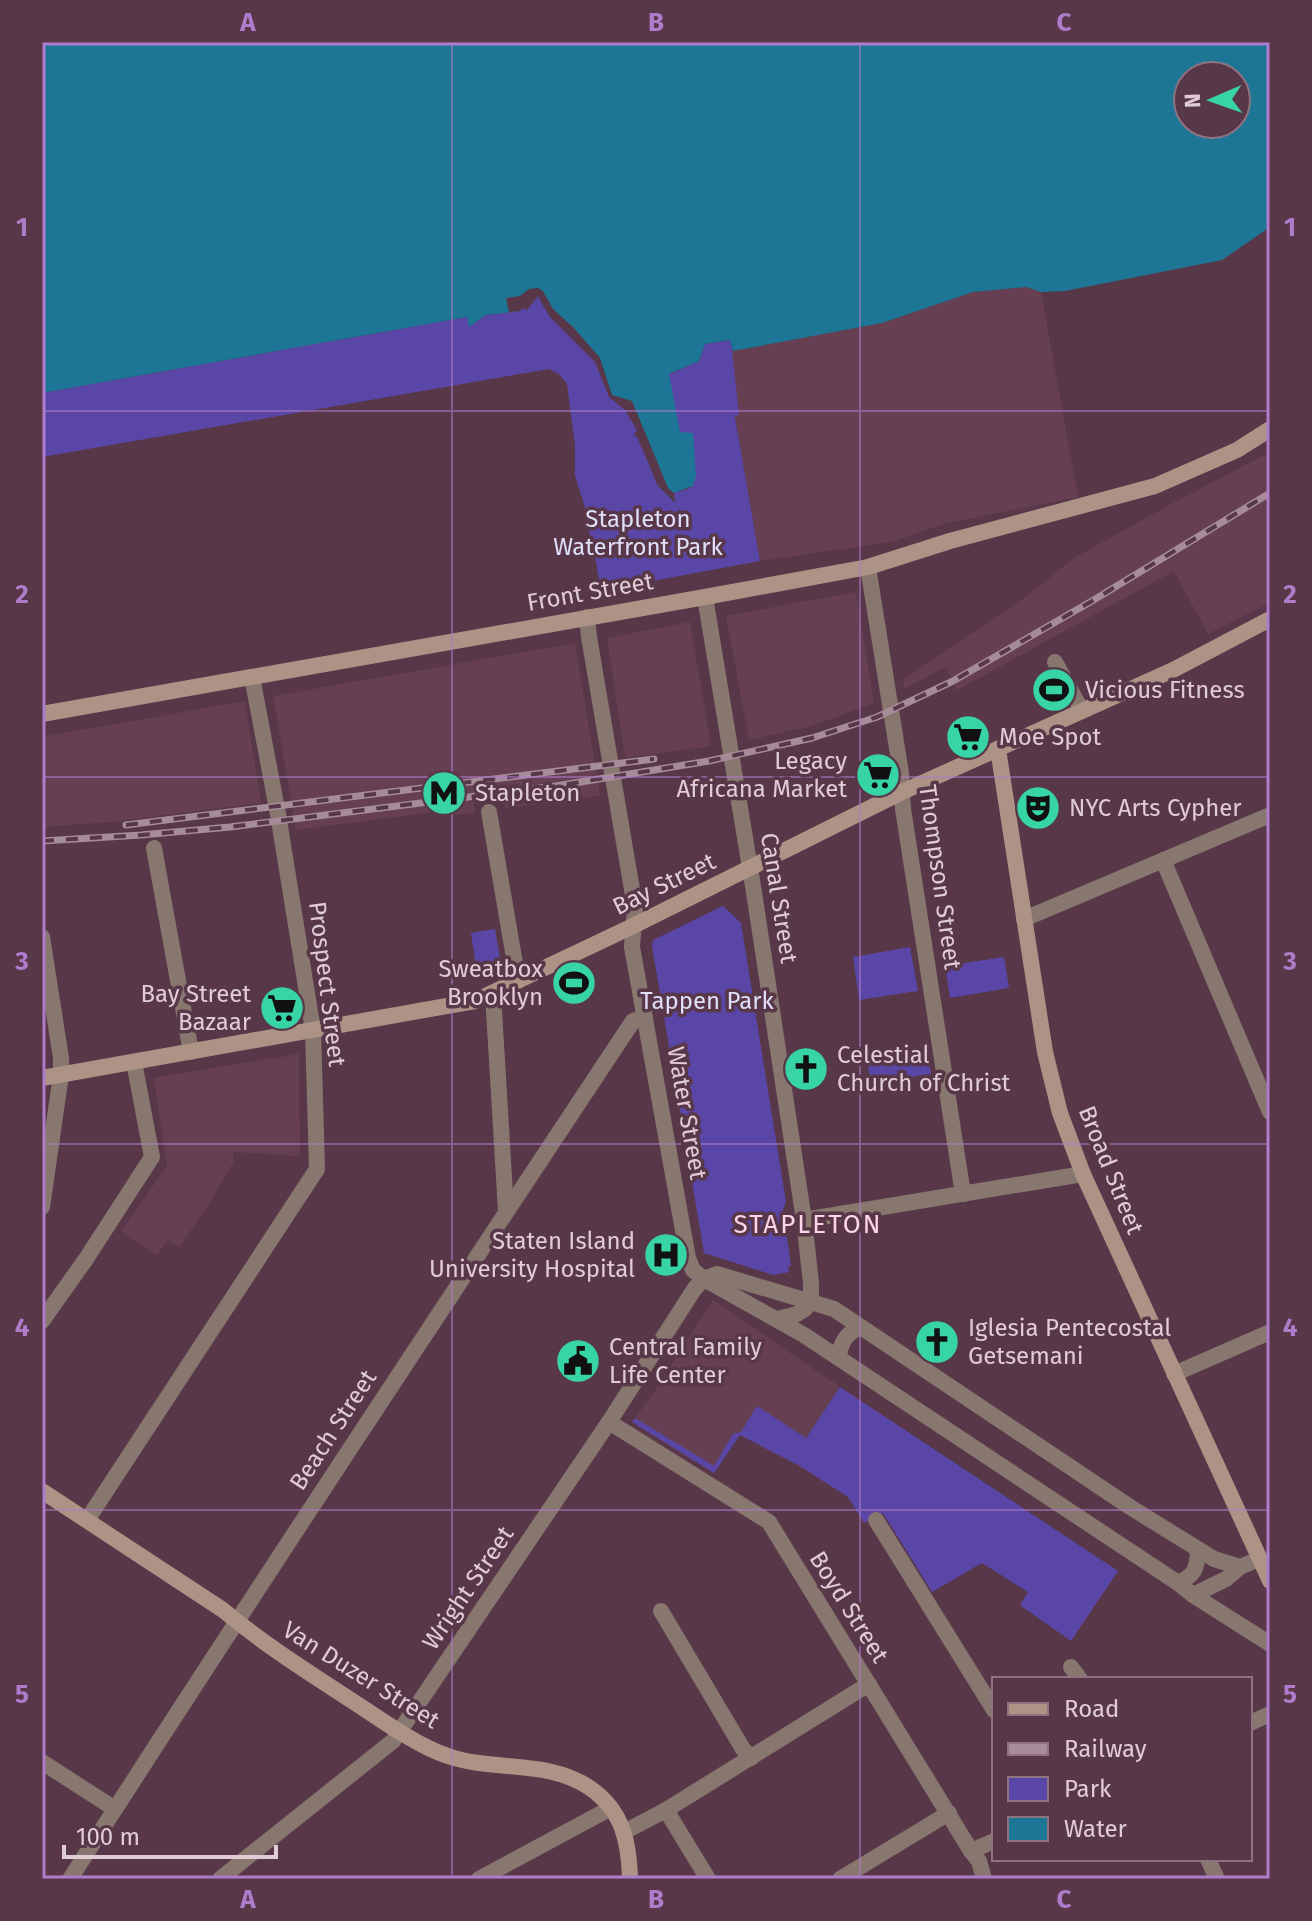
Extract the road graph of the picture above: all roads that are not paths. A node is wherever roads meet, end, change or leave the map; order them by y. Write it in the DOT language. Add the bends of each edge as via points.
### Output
graph roads {
  1 [pos="1270,429"];
  2 [pos="868,567"];
  3 [pos="705,597"];
  4 [pos="587,617"];
  5 [pos="1270,619"];
  6 [pos="1055,662"];
  7 [pos="252,677"];
  8 [pos="1082,711"];
  9 [pos="42,714"];
  10 [pos="998,749"];
  11 [pos="902,792"];
  12 [pos="489,812"];
  13 [pos="1270,815"];
  14 [pos="154,848"];
  15 [pos="1163,860"];
  16 [pos="750,869"];
  17 [pos="1024,919"];
  18 [pos="633,926"];
  19 [pos="42,937"];
  20 [pos="518,981"];
  21 [pos="493,994"];
  22 [pos="645,1017"];
  23 [pos="313,1030"];
  24 [pos="191,1052"];
  25 [pos="134,1062"];
  26 [pos="61,1075"];
  27 [pos="42,1078"];
  28 [pos="1270,1112"];
  29 [pos="1083,1174"];
  30 [pos="963,1194"];
  31 [pos="42,1207"];
  32 [pos="506,1211"];
  33 [pos="804,1220"];
  34 [pos="704,1279"];
  35 [pos="811,1301"];
  36 [pos="778,1319"];
  37 [pos="42,1321"];
  38 [pos="862,1328"];
  39 [pos="1270,1332"];
  40 [pos="839,1358"];
  41 [pos="1174,1374"];
  42 [pos="609,1422"];
  43 [pos="42,1491"];
  44 [pos="87,1520"];
  45 [pos="876,1520"];
  46 [pos="1198,1550"];
  47 [pos="1264,1557"];
  48 [pos="1240,1567"];
  49 [pos="1270,1581"];
  50 [pos="1178,1583"];
  51 [pos="1193,1595"];
  52 [pos="661,1611"];
  53 [pos="236,1621"];
  54 [pos="1270,1644"];
  55 [pos="869,1684"];
  56 [pos="992,1707"];
  57 [pos="400,1731"];
  58 [pos="751,1758"];
  59 [pos="42,1762"];
  60 [pos="611,1808"];
  61 [pos="115,1809"];
  62 [pos="666,1810"];
  63 [pos="949,1813"];
  64 [pos="624,1832"];
  65 [pos="992,1842"];
  66 [pos="971,1851"];
  67 [pos="70,1879"];
  68 [pos="220,1879"];
  69 [pos="479,1879"];
  70 [pos="630,1879"];
  71 [pos="708,1879"];
  72 [pos="840,1879"];
  73 [pos="984,1879"];
  1 -- 2 [label="street, Front Street" via="1237,450 1155,486"];
  2 -- 3 [label="street, Front Street"];
  2 -- 11 [label="street, Thompson Street"];
  3 -- 4 [label="street, Front Street"];
  3 -- 16 [label="street, Canal Street"];
  4 -- 7 [label="street, Front Street"];
  4 -- 18 [label="street, Water Street" via="635,907"];
  5 -- 8 [label="street, Bay Street"];
  6 -- 8 [label="street"];
  7 -- 9 [label="street, Front Street"];
  7 -- 23 [label="street, Prospect Street"];
  8 -- 10 [label="street, Bay Street"];
  10 -- 11 [label="street, Bay Street"];
  10 -- 17 [label="street, Broad Street"];
  11 -- 16 [label="street, Bay Street"];
  11 -- 30 [label="street, Thompson Street"];
  12 -- 20 [label="street"];
  13 -- 15 [label="street"];
  14 -- 24 [label="street"];
  15 -- 17 [label="street"];
  15 -- 28 [label="street"];
  16 -- 18 [label="street, Bay Street"];
  16 -- 33 [label="street, Canal Street"];
  17 -- 29 [label="street, Broad Street" via="1045,1052"];
  18 -- 20 [label="street, Bay Street"];
  18 -- 22 [label="street, Water Street"];
  19 -- 26 [label="street"];
  20 -- 21 [label="street, Bay Street"];
  21 -- 23 [label="street, Bay Street"];
  21 -- 32 [label="street"];
  22 -- 32 [label="street, Beach Street" via="633,1021"];
  22 -- 34 [label="street, Water Street" via="688,1258"];
  23 -- 24 [label="street, Bay Street"];
  23 -- 44 [label="street, Prospect Street" via="317,1169"];
  24 -- 25 [label="street, Bay Street"];
  25 -- 26 [label="street, Bay Street"];
  25 -- 37 [label="street" via="152,1157"];
  26 -- 27 [label="street, Bay Street"];
  26 -- 31 [label="street"];
  29 -- 30 [label="street"];
  29 -- 41 [label="street, Broad Street"];
  30 -- 33 [label="street"];
  32 -- 53 [label="street, Beach Street"];
  33 -- 35 [label="street, Canal Street"];
  34 -- 35 [label="street" via="717,1274"];
  34 -- 36 [label="street"];
  34 -- 42 [label="street, Wright Street"];
  35 -- 36 [label="street" via="797,1314"];
  35 -- 38 [label="street"];
  36 -- 40 [label="street"];
  38 -- 40 [label="street" via="848,1334"];
  38 -- 46 [label="street"];
  39 -- 41 [label="street"];
  40 -- 50 [label="street"];
  41 -- 47 [label="street, Broad Street"];
  42 -- 55 [label="street, Boyd Street" via="769,1522"];
  42 -- 57 [label="street, Wright Street"];
  43 -- 44 [label="street, Van Duzer Street"];
  44 -- 53 [label="street, Van Duzer Street"];
  45 -- 56 [label="street"];
  46 -- 48 [label="street"];
  46 -- 50 [label="street" via="1191,1577"];
  47 -- 48 [label="street"];
  47 -- 49 [label="street, Broad Street"];
  48 -- 51 [label="street"];
  50 -- 51 [label="street"];
  51 -- 54 [label="street"];
  52 -- 58 [label="street"];
  53 -- 57 [label="street, Van Duzer Street"];
  53 -- 61 [label="street, Beach Street"];
  55 -- 58 [label="street"];
  55 -- 63 [label="street, Boyd Street"];
  57 -- 60 [label="street, Van Duzer Street" via="454,1758 565,1775 590,1788"];
  57 -- 68 [label="street, Wright Street" via="367,1764"];
  58 -- 62 [label="street"];
  59 -- 61 [label="street"];
  60 -- 64 [label="street, Van Duzer Street"];
  60 -- 69 [label="street"];
  61 -- 67 [label="street, Beach Street"];
  62 -- 64 [label="street"];
  62 -- 71 [label="street"];
  63 -- 66 [label="street, Boyd Street"];
  63 -- 72 [label="street"];
  64 -- 70 [label="street, Van Duzer Street"];
  65 -- 66 [label="street"];
  66 -- 73 [label="street, Boyd Street"];
}
